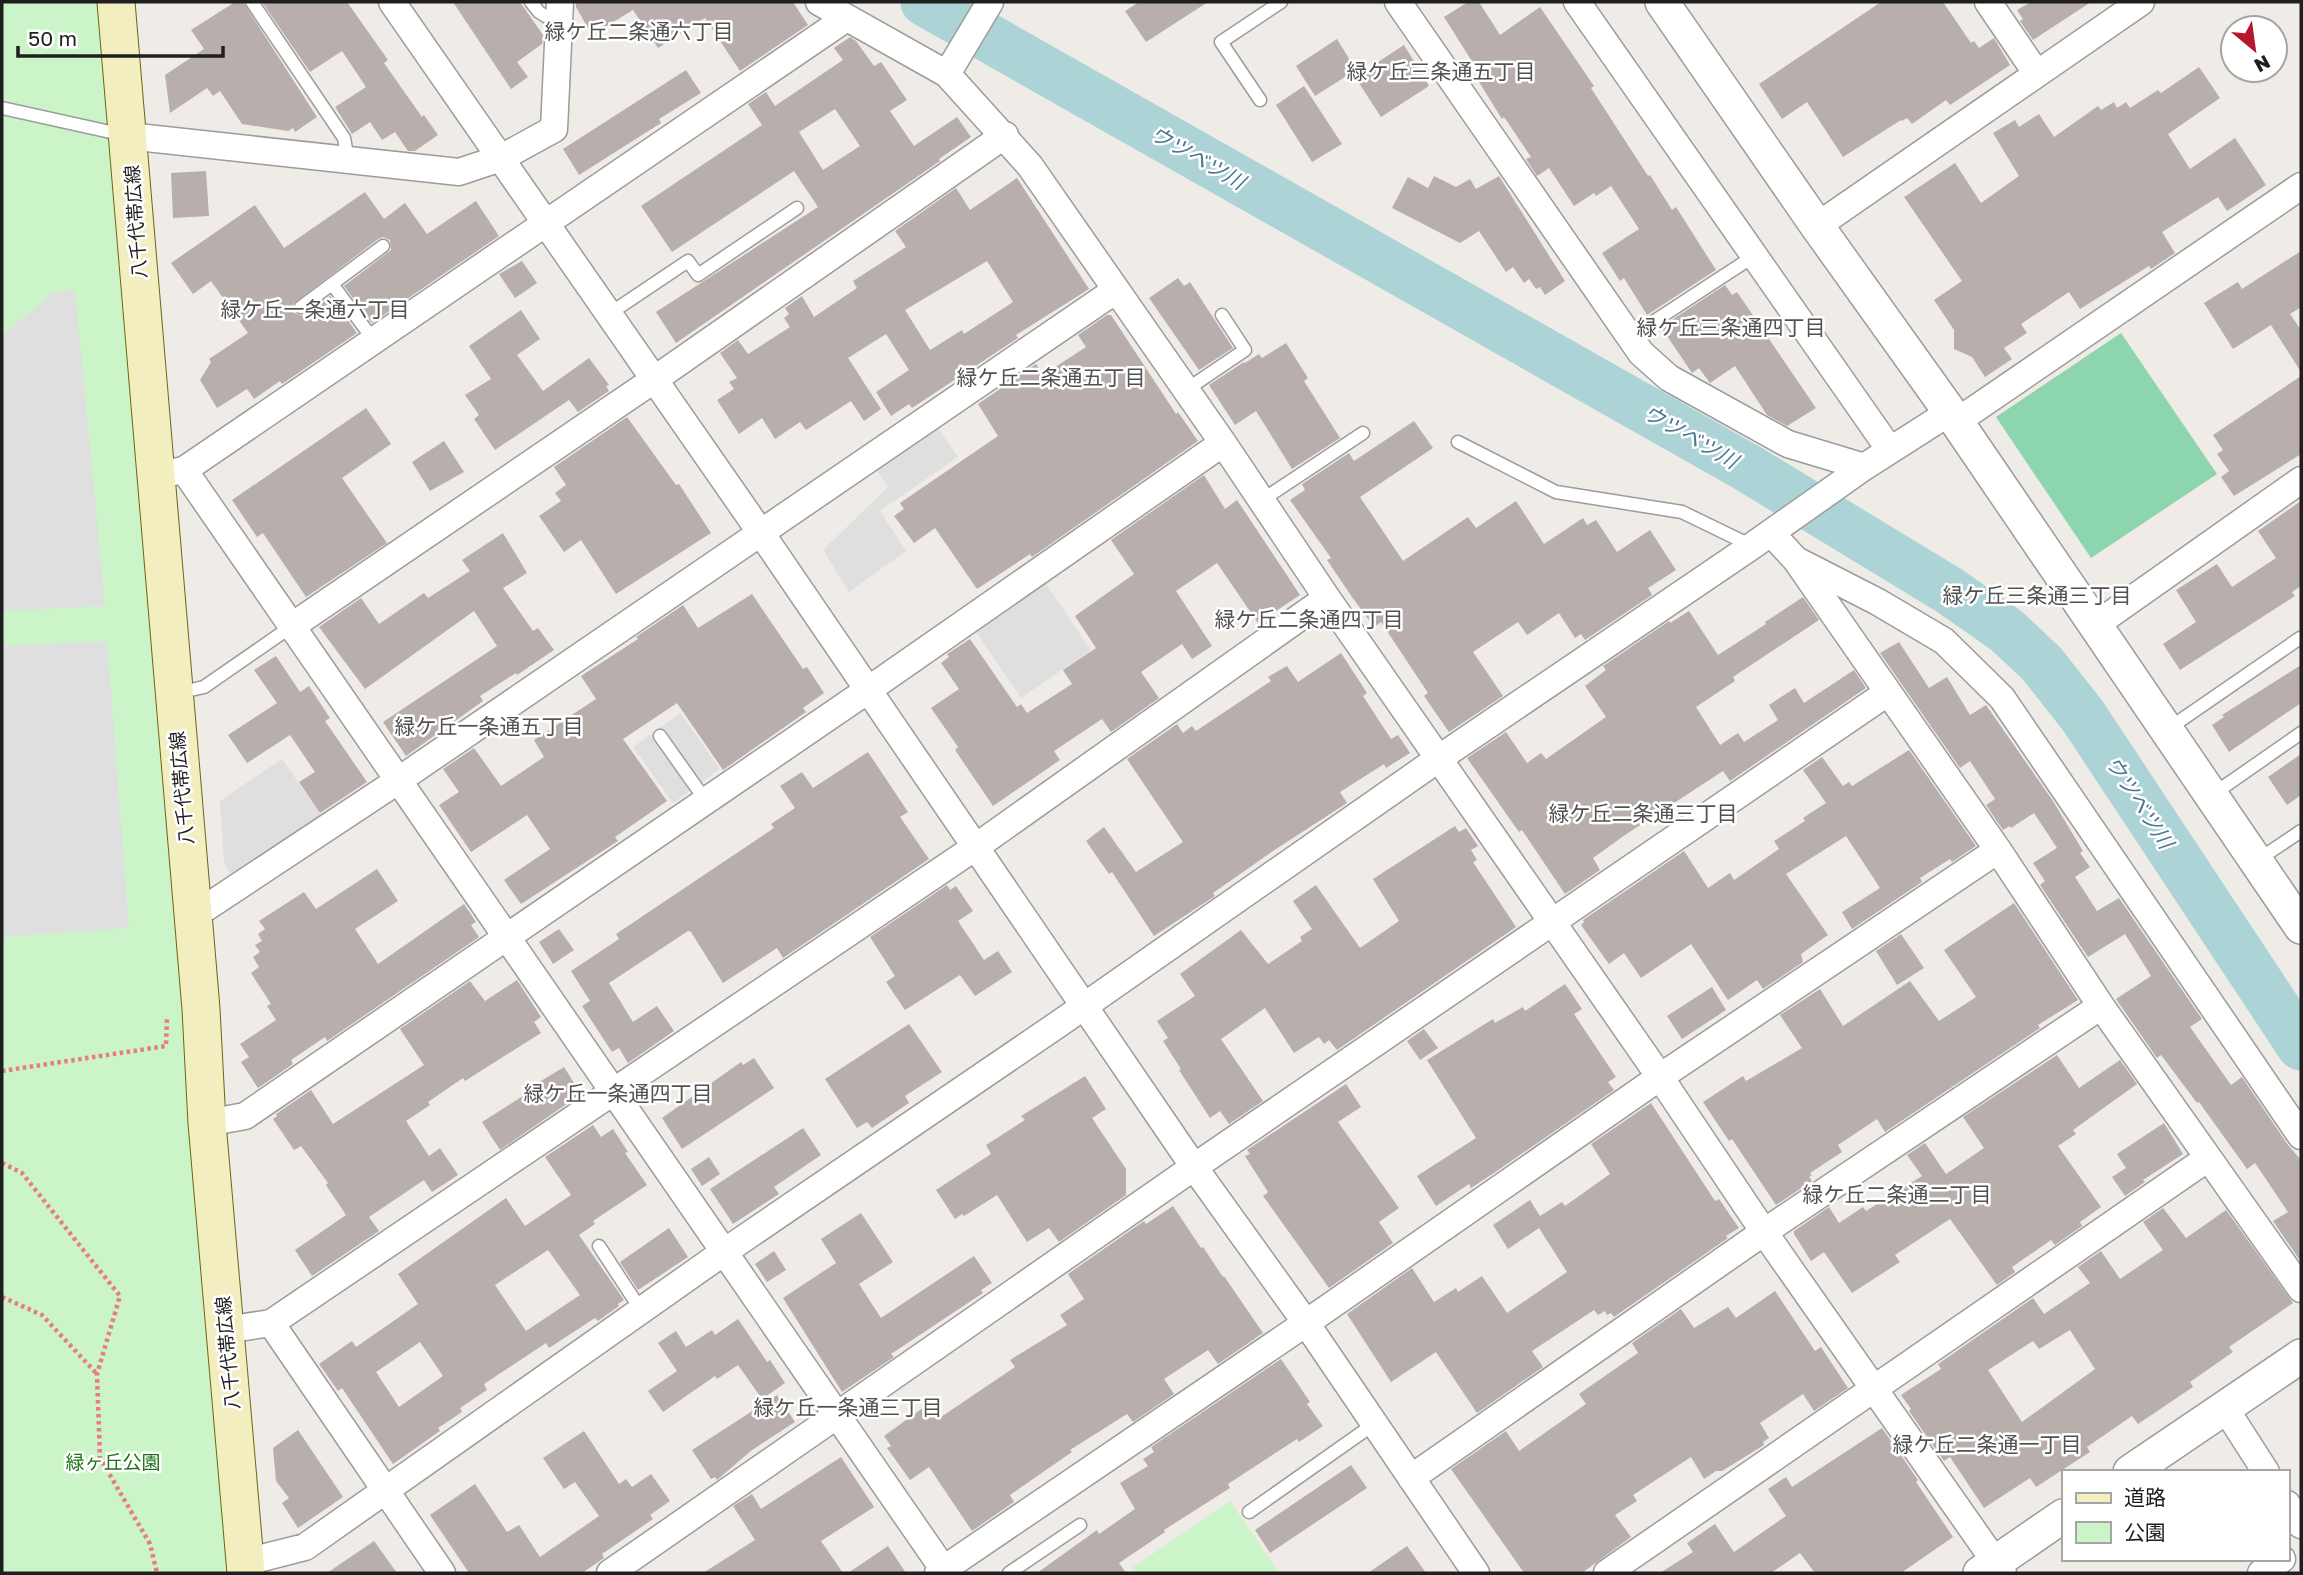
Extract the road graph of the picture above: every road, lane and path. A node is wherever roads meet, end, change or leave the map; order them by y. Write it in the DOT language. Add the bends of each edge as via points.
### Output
graph roads {
  1 [pos="252,2"];
  2 [pos="392,2"];
  3 [pos="531,2"];
  4 [pos="819,2"];
  5 [pos="990,2"];
  6 [pos="1282,2"];
  7 [pos="1398,2"];
  8 [pos="1577,2"];
  9 [pos="1662,2"];
  10 [pos="1988,2"];
  11 [pos="2141,2"];
  12 [pos="122,3"];
  13 [pos="559,13"];
  14 [pos="845,19"];
  15 [pos="951,67"];
  16 [pos="2037,75"];
  17 [pos="1260,100"];
  18 [pos="2,108"];
  19 [pos="1004,135"];
  20 [pos="128,136"];
  21 [pos="501,158"];
  22 [pos="348,160"];
  23 [pos="2301,186"];
  24 [pos="797,208"];
  25 [pos="545,221"];
  26 [pos="1817,226"];
  27 [pos="383,246"];
  28 [pos="1754,256"];
  29 [pos="332,284"];
  30 [pos="1116,290"];
  31 [pos="301,307"];
  32 [pos="609,314"];
  33 [pos="1222,315"];
  34 [pos="1630,337"];
  35 [pos="373,339"];
  36 [pos="655,379"];
  37 [pos="1186,390"];
  38 [pos="1953,417"];
  39 [pos="1363,433"];
  40 [pos="1458,442"];
  41 [pos="1223,443"];
  42 [pos="1890,450"];
  43 [pos="1864,467"];
  44 [pos="169,473"];
  45 [pos="2301,481"];
  46 [pos="1262,500"];
  47 [pos="761,533"];
  48 [pos="1768,535"];
  49 [pos="1796,561"];
  50 [pos="1327,598"];
  51 [pos="292,626"];
  52 [pos="2094,626"];
  53 [pos="2300,638"];
  54 [pos="868,690"];
  55 [pos="1887,693"];
  56 [pos="173,694"];
  57 [pos="2166,730"];
  58 [pos="2301,733"];
  59 [pos="660,736"];
  60 [pos="1438,759"];
  61 [pos="399,780"];
  62 [pos="2211,796"];
  63 [pos="706,801"];
  64 [pos="2301,831"];
  65 [pos="977,846"];
  66 [pos="1998,850"];
  67 [pos="2256,861"];
  68 [pos="192,917"];
  69 [pos="1551,922"];
  70 [pos="2300,923"];
  71 [pos="507,937"];
  72 [pos="1085,1006"];
  73 [pos="2101,1006"];
  74 [pos="201,1009"];
  75 [pos="2,1071"];
  76 [pos="1660,1077"];
  77 [pos="614,1092"];
  78 [pos="207,1123"];
  79 [pos="2301,1136"];
  80 [pos="2208,1158"];
  81 [pos="2,1163"];
  82 [pos="1194,1167"];
  83 [pos="1764,1232"];
  84 [pos="599,1246"];
  85 [pos="724,1252"];
  86 [pos="2301,1289"];
  87 [pos="2,1297"];
  88 [pos="641,1310"];
  89 [pos="271,1323"];
  90 [pos="1306,1323"];
  91 [pos="225,1330"];
  92 [pos="2301,1356"];
  93 [pos="97,1374"];
  94 [pos="1874,1388"];
  95 [pos="2225,1408"];
  96 [pos="838,1417"];
  97 [pos="1374,1424"];
  98 [pos="2133,1470"];
  99 [pos="2265,1470"];
  100 [pos="1411,1478"];
  101 [pos="384,1490"];
  102 [pos="2289,1507"];
  103 [pos="1249,1512"];
  104 [pos="2062,1517"];
  105 [pos="1080,1525"];
  106 [pos="2301,1525"];
  107 [pos="2279,1561"];
  108 [pos="246,1568"];
  109 [pos="627,1569"];
  110 [pos="1992,1570"];
  111 [pos="942,1572"];
  112 [pos="156,1573"];
  113 [pos="442,1573"];
  114 [pos="1009,1573"];
  115 [pos="1476,1573"];
  116 [pos="1608,1573"];
  117 [pos="2261,1573"];
  1 -- 22 [label="lane" via="344,138"];
  2 -- 21 [label="street"];
  3 -- 13 [label="lane" via="539,12"];
  4 -- 14 [label="street"];
  5 -- 15 [label="street"];
  6 -- 17 [label="lane" via="1221,43"];
  7 -- 34 [label="street"];
  8 -- 28 [label="street"];
  9 -- 26 [label="street"];
  10 -- 16 [label="street"];
  11 -- 16 [label="street"];
  12 -- 20 [label="main road, 八千代帯広線"];
  13 -- 21 [label="street" via="554,129"];
  14 -- 15 [label="street"];
  14 -- 25 [label="street"];
  15 -- 19 [label="street"];
  16 -- 26 [label="street"];
  18 -- 20 [label="lane"];
  19 -- 30 [label="street"];
  19 -- 36 [label="street"];
  20 -- 22 [label="street"];
  20 -- 44 [label="main road, 八千代帯広線"];
  21 -- 22 [label="street" via="459,172"];
  21 -- 25 [label="street"];
  23 -- 38 [label="street"];
  24 -- 32 [label="lane" via="698,275 688,261"];
  25 -- 32 [label="street"];
  25 -- 35 [label="street"];
  26 -- 38 [label="street"];
  27 -- 29 [label="lane"];
  28 -- 34 [label="lane"];
  28 -- 42 [label="street"];
  29 -- 31 [label="lane"];
  29 -- 35 [label="lane"];
  30 -- 37 [label="street"];
  30 -- 47 [label="street"];
  32 -- 36 [label="street"];
  33 -- 37 [label="lane" via="1245,350"];
  34 -- 43 [label="street" via="1669,378 1764,431 1788,444"];
  35 -- 44 [label="street"];
  36 -- 47 [label="street"];
  36 -- 51 [label="street"];
  37 -- 41 [label="street"];
  38 -- 42 [label="street"];
  38 -- 52 [label="street"];
  39 -- 46 [label="lane"];
  40 -- 48 [label="lane" via="1556,492 1682,512"];
  41 -- 46 [label="street"];
  41 -- 54 [label="street"];
  42 -- 43 [label="street"];
  43 -- 48 [label="street"];
  44 -- 51 [label="street"];
  44 -- 56 [label="main road, 八千代帯広線"];
  45 -- 52 [label="street"];
  46 -- 50 [label="street"];
  47 -- 54 [label="street"];
  47 -- 61 [label="street"];
  48 -- 49 [label="street"];
  48 -- 60 [label="street"];
  49 -- 55 [label="street"];
  49 -- 79 [label="street" via="1944,641 2002,698"];
  50 -- 60 [label="street"];
  50 -- 65 [label="street"];
  51 -- 56 [label="lane" via="204,687"];
  51 -- 61 [label="street"];
  52 -- 57 [label="street"];
  53 -- 57 [label="lane"];
  54 -- 63 [label="street"];
  54 -- 65 [label="street"];
  55 -- 66 [label="street"];
  55 -- 69 [label="street"];
  56 -- 68 [label="main road, 八千代帯広線"];
  57 -- 62 [label="street"];
  58 -- 62 [label="lane"];
  59 -- 63 [label="lane"];
  60 -- 69 [label="street"];
  60 -- 72 [label="street"];
  61 -- 68 [label="street"];
  61 -- 71 [label="street"];
  62 -- 67 [label="street"];
  63 -- 71 [label="street"];
  64 -- 67 [label="lane"];
  65 -- 72 [label="street"];
  65 -- 77 [label="street"];
  66 -- 73 [label="street"];
  66 -- 76 [label="street"];
  67 -- 70 [label="street"];
  68 -- 74 [label="main road, 八千代帯広線"];
  69 -- 76 [label="street"];
  69 -- 82 [label="street"];
  71 -- 77 [label="street"];
  71 -- 78 [label="street" via="245,1116"];
  72 -- 82 [label="street"];
  72 -- 85 [label="street"];
  73 -- 80 [label="street"];
  73 -- 83 [label="street"];
  74 -- 75 [label="path" via="167,1013 166,1046"];
  74 -- 78 [label="main road, 八千代帯広線"];
  76 -- 83 [label="street"];
  76 -- 90 [label="street"];
  77 -- 85 [label="street"];
  77 -- 89 [label="street"];
  78 -- 91 [label="main road, 八千代帯広線"];
  80 -- 86 [label="street"];
  80 -- 94 [label="street"];
  81 -- 93 [label="path" via="22,1173 120,1296"];
  82 -- 90 [label="street"];
  82 -- 96 [label="street"];
  83 -- 94 [label="street"];
  83 -- 100 [label="street"];
  84 -- 88 [label="lane"];
  85 -- 88 [label="street"];
  85 -- 96 [label="street"];
  87 -- 93 [label="path" via="42,1315"];
  88 -- 101 [label="street"];
  89 -- 91 [label="street"];
  89 -- 101 [label="street"];
  90 -- 97 [label="street"];
  90 -- 111 [label="street"];
  91 -- 108 [label="main road, 八千代帯広線"];
  92 -- 95 [label="street"];
  93 -- 112 [label="path" via="100,1458 150,1545"];
  94 -- 110 [label="street"];
  94 -- 116 [label="street"];
  95 -- 98 [label="street"];
  95 -- 99 [label="street"];
  96 -- 109 [label="street"];
  96 -- 111 [label="street"];
  97 -- 100 [label="street"];
  97 -- 103 [label="lane"];
  100 -- 115 [label="street"];
  101 -- 108 [label="street" via="305,1547"];
  101 -- 113 [label="street"];
  102 -- 106 [label="street"];
  104 -- 110 [label="street"];
  105 -- 114 [label="lane"];
  107 -- 117 [label="street"];
}
